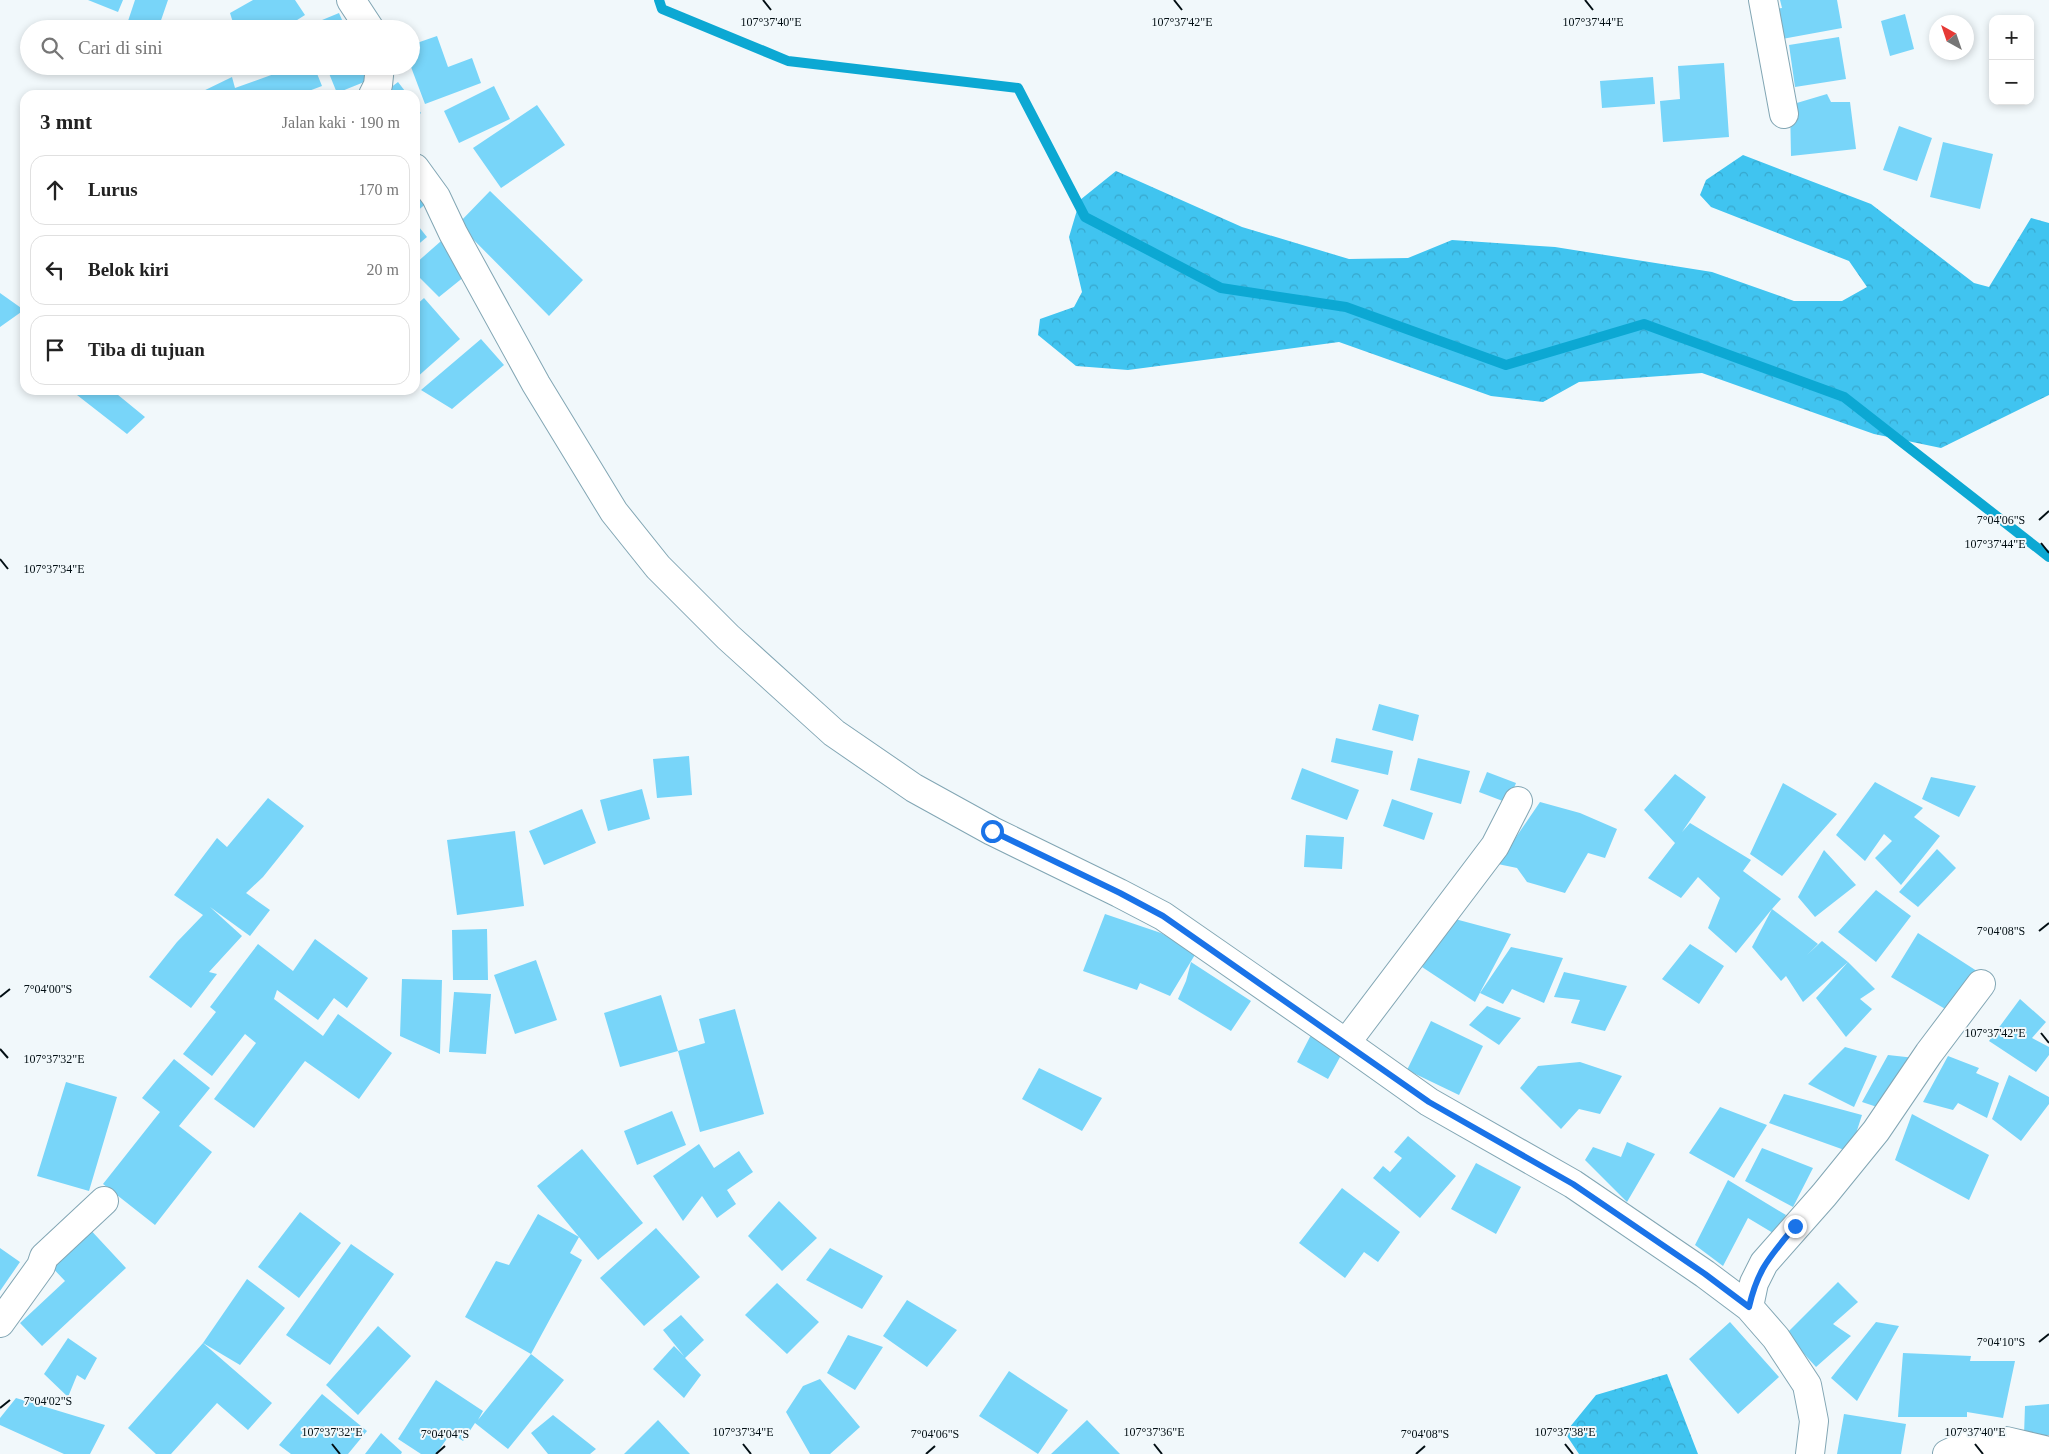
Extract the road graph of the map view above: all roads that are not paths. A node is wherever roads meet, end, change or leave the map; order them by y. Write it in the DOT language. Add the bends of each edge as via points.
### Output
graph roads {
  1 [pos="351,0"];
  2 [pos="1763,0"];
  3 [pos="364,20"];
  4 [pos="379,75"];
  5 [pos="376,90"];
  6 [pos="1784,114"];
  7 [pos="420,175"];
  8 [pos="1518,800"];
  9 [pos="1981,984"];
  10 [pos="1346,1043"];
  11 [pos="104,1201"];
  12 [pos="1749,1307"];
  13 [pos="0,1323"];
  14 [pos="2049,1451"];
  15 [pos="1810,1454"];
  16 [pos="1947,1454"];
  1 -- 3 [label="street"];
  2 -- 6 [label="street"];
  4 -- 5 [label="street"];
  7 -- 10 [label="street" via="436,197 536,384 614,512 658,567 728,637 834,734 914,788 992,831 1163,916"];
  8 -- 10 [label="street" via="1495,846"];
  9 -- 12 [label="street" via="1870,1138 1764,1263 1754,1283"];
  10 -- 12 [label="street" via="1429,1102 1573,1184"];
  11 -- 13 [label="street" via="44,1257"];
  12 -- 15 [label="street" via="1776,1338 1807,1385 1814,1421"];
  14 -- 16 [label="street" via="2006,1440 1964,1446"];
}
